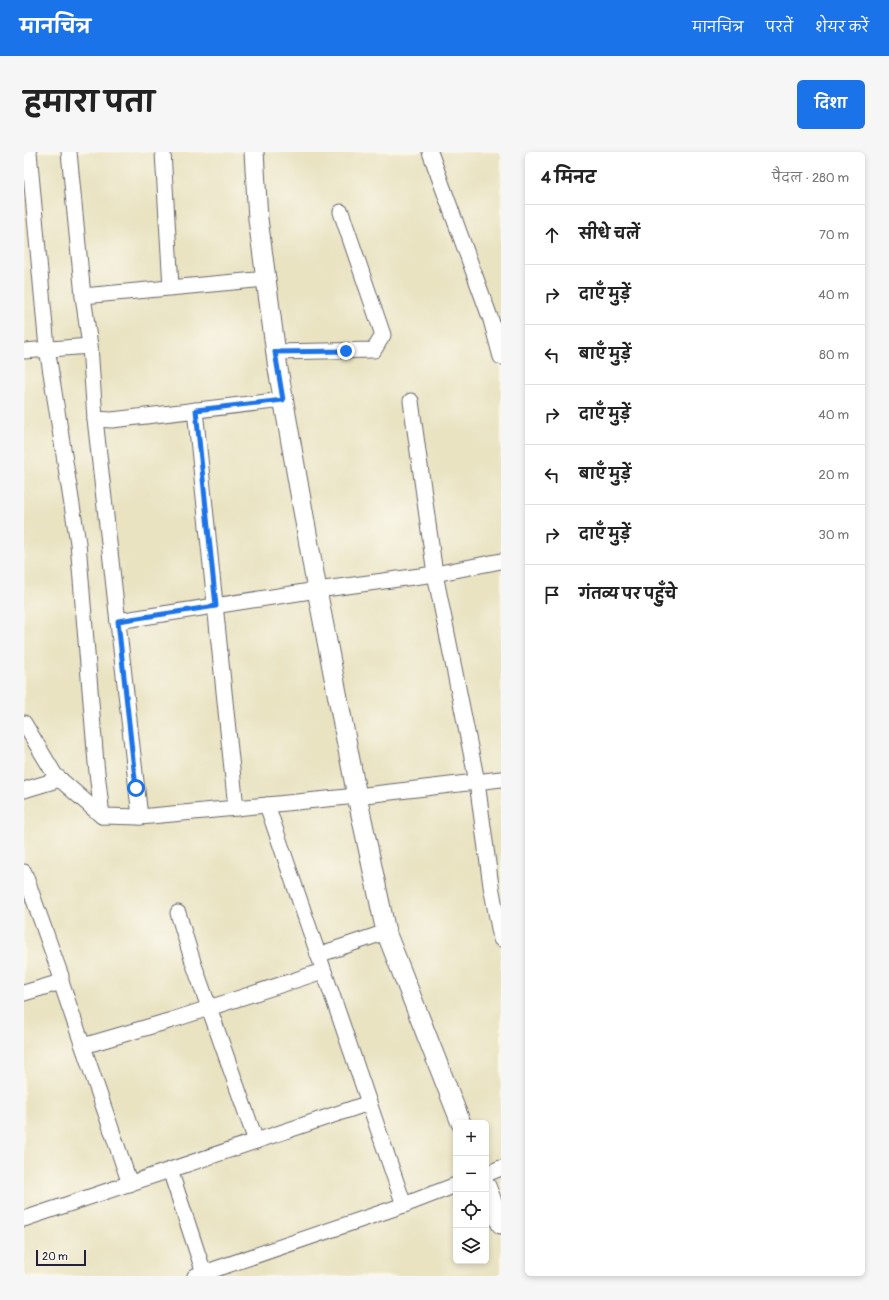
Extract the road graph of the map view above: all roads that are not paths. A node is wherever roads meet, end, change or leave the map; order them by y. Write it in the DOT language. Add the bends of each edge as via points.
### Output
graph roads {
  1 [pos="29,152"];
  2 [pos="69,152"];
  3 [pos="163,152"];
  4 [pos="254,152"];
  5 [pos="430,152"];
  6 [pos="341,212"];
  7 [pos="266,279"];
  8 [pos="171,287"];
  9 [pos="83,296"];
  10 [pos="496,318"];
  11 [pos="90,346"];
  12 [pos="47,348"];
  13 [pos="24,351"];
  14 [pos="275,352"];
  15 [pos="501,357"];
  16 [pos="283,400"];
  17 [pos="412,401"];
  18 [pos="196,410"];
  19 [pos="95,419"];
  20 [pos="501,561"];
  21 [pos="435,574"];
  22 [pos="318,590"];
  23 [pos="216,606"];
  24 [pos="118,621"];
  25 [pos="24,723"];
  26 [pos="60,779"];
  27 [pos="501,779"];
  28 [pos="477,782"];
  29 [pos="24,790"];
  30 [pos="357,796"];
  31 [pos="267,805"];
  32 [pos="236,808"];
  33 [pos="102,816"];
  34 [pos="140,817"];
  35 [pos="494,862"];
  36 [pos="24,872"];
  37 [pos="178,913"];
  38 [pos="386,932"];
  39 [pos="501,939"];
  40 [pos="318,955"];
  41 [pos="323,971"];
  42 [pos="61,982"];
  43 [pos="24,992"];
  44 [pos="209,1008"];
  45 [pos="83,1046"];
  46 [pos="369,1103"];
  47 [pos="460,1120"];
  48 [pos="256,1141"];
  49 [pos="501,1168"];
  50 [pos="170,1170"];
  51 [pos="489,1173"];
  52 [pos="130,1184"];
  53 [pos="453,1186"];
  54 [pos="488,1192"];
  55 [pos="404,1205"];
  56 [pos="24,1219"];
  57 [pos="501,1224"];
  58 [pos="200,1274"];
  1 -- 12 [label="street"];
  2 -- 9 [label="street"];
  3 -- 8 [label="street"];
  4 -- 7 [label="street" via="258,219"];
  5 -- 10 [label="street"];
  6 -- 14 [label="street" via="383,335 374,350"];
  7 -- 8 [label="street"];
  7 -- 14 [label="street"];
  8 -- 9 [label="street"];
  9 -- 11 [label="street"];
  10 -- 15 [label="street"];
  11 -- 12 [label="street"];
  11 -- 19 [label="street"];
  12 -- 13 [label="street"];
  12 -- 33 [label="street" via="78,542"];
  14 -- 16 [label="street"];
  16 -- 18 [label="street"];
  16 -- 22 [label="street"];
  17 -- 21 [label="street"];
  18 -- 19 [label="street" via="112,420"];
  18 -- 23 [label="street"];
  19 -- 24 [label="street"];
  20 -- 21 [label="street"];
  21 -- 22 [label="street"];
  21 -- 28 [label="street"];
  22 -- 23 [label="street"];
  22 -- 30 [label="street"];
  23 -- 24 [label="street"];
  23 -- 32 [label="street"];
  24 -- 34 [label="street"];
  25 -- 26 [label="street" via="55,775"];
  26 -- 29 [label="street"];
  26 -- 33 [label="street"];
  27 -- 28 [label="street"];
  28 -- 30 [label="street"];
  28 -- 35 [label="street"];
  30 -- 31 [label="street"];
  30 -- 38 [label="street"];
  31 -- 32 [label="street"];
  31 -- 40 [label="street"];
  32 -- 34 [label="street"];
  33 -- 34 [label="street"];
  35 -- 39 [label="street"];
  36 -- 42 [label="street"];
  37 -- 44 [label="street"];
  38 -- 40 [label="street"];
  38 -- 47 [label="street"];
  40 -- 41 [label="street"];
  41 -- 44 [label="street"];
  41 -- 46 [label="street"];
  42 -- 43 [label="street"];
  42 -- 45 [label="street"];
  44 -- 45 [label="street"];
  44 -- 48 [label="street"];
  45 -- 52 [label="street"];
  46 -- 48 [label="street"];
  46 -- 55 [label="street"];
  48 -- 50 [label="street"];
  49 -- 51 [label="street"];
  50 -- 52 [label="street"];
  50 -- 58 [label="street"];
  52 -- 56 [label="street"];
  53 -- 55 [label="street"];
  54 -- 57 [label="street"];
  55 -- 58 [label="street"];
}
